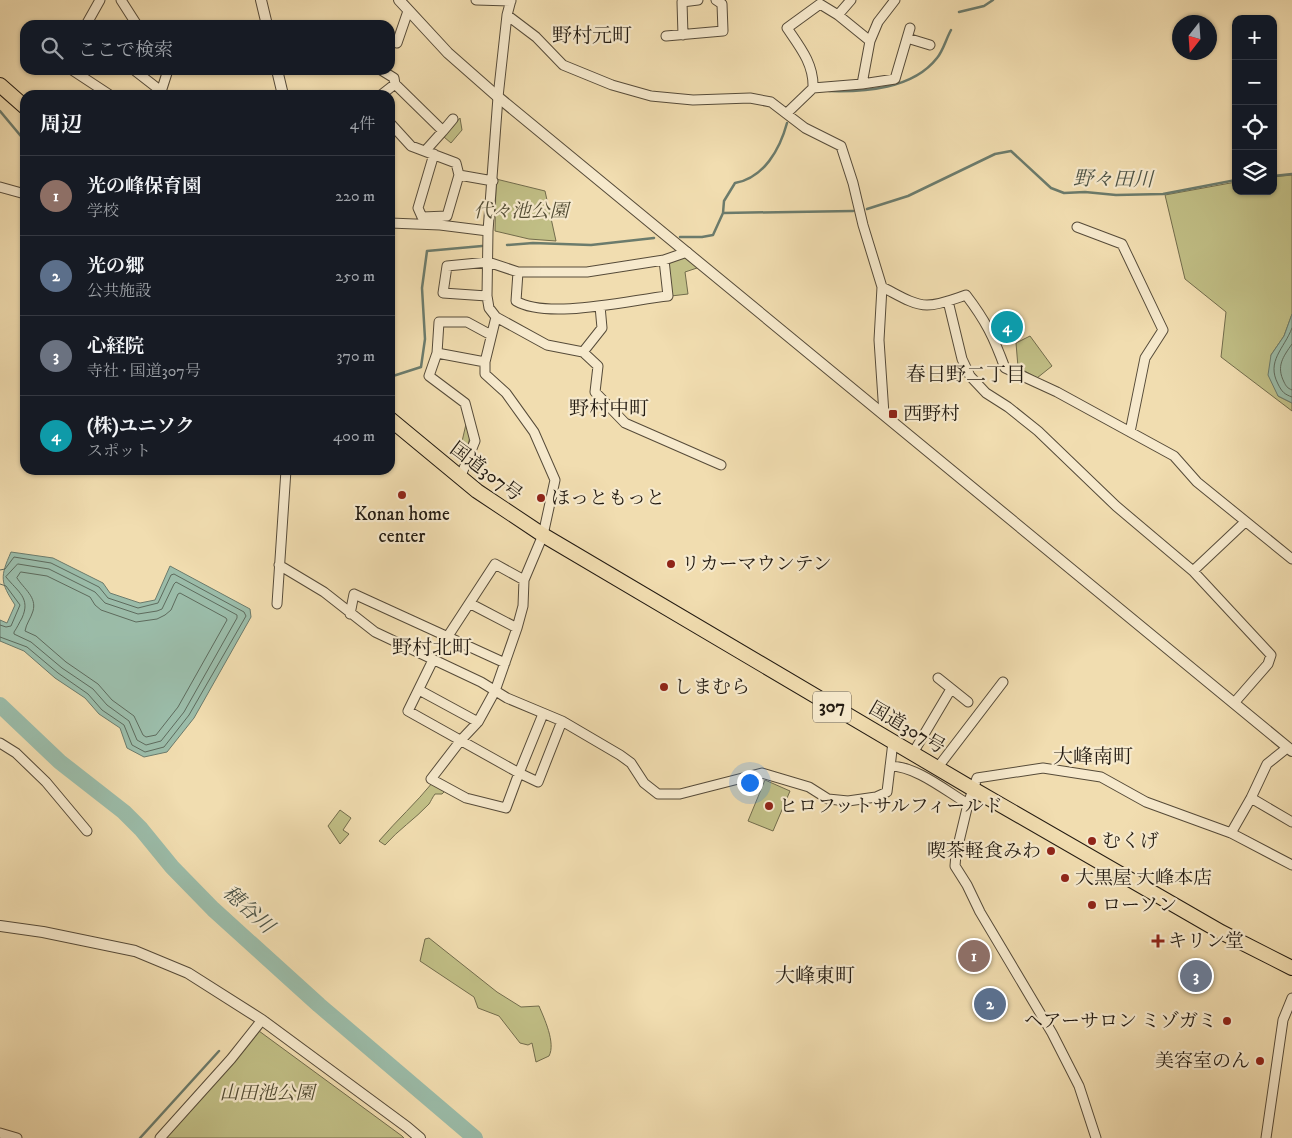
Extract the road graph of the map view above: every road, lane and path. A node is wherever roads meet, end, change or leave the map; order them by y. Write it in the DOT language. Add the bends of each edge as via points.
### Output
graph roads {
  1 [pos="100,0"];
  2 [pos="121,0"];
  3 [pos="261,0"];
  4 [pos="399,0"];
  5 [pos="476,0"];
  6 [pos="698,0"];
  7 [pos="716,0"];
  8 [pos="851,0"];
  9 [pos="896,0"];
  10 [pos="511,1"];
  11 [pos="408,11"];
  12 [pos="507,15"];
  13 [pos="838,15"];
  14 [pos="89,20"];
  15 [pos="131,20"];
  16 [pos="266,20"];
  17 [pos="910,28"];
  18 [pos="682,35"];
  19 [pos="666,36"];
  20 [pos="907,38"];
  21 [pos="870,41"];
  22 [pos="396,43"];
  23 [pos="930,45"];
  24 [pos="80,75"];
  25 [pos="140,75"];
  26 [pos="166,75"];
  27 [pos="278,75"];
  28 [pos="389,75"];
  29 [pos="394,84"];
  30 [pos="862,84"];
  31 [pos="0,85"];
  32 [pos="813,88"];
  33 [pos="102,90"];
  34 [pos="157,90"];
  35 [pos="162,90"];
  36 [pos="282,90"];
  37 [pos="387,90"];
  38 [pos="498,97"];
  39 [pos="20,102"];
  40 [pos="787,113"];
  41 [pos="453,119"];
  42 [pos="395,128"];
  43 [pos="443,131"];
  44 [pos="430,152"];
  45 [pos="459,175"];
  46 [pos="493,181"];
  47 [pos="0,187"];
  48 [pos="20,193"];
  49 [pos="395,223"];
  50 [pos="1078,226"];
  51 [pos="488,231"];
  52 [pos="687,252"];
  53 [pos="664,260"];
  54 [pos="488,262"];
  55 [pos="518,272"];
  56 [pos="882,286"];
  57 [pos="486,296"];
  58 [pos="948,301"];
  59 [pos="600,306"];
  60 [pos="496,317"];
  61 [pos="491,335"];
  62 [pos="584,352"];
  63 [pos="437,353"];
  64 [pos="485,362"];
  65 [pos="884,414"];
  66 [pos="395,423"];
  67 [pos="1130,432"];
  68 [pos="721,465"];
  69 [pos="286,475"];
  70 [pos="460,478"];
  71 [pos="1245,522"];
  72 [pos="542,535"];
  73 [pos="1292,560"];
  74 [pos="279,565"];
  75 [pos="1193,571"];
  76 [pos="524,580"];
  77 [pos="277,604"];
  78 [pos="471,604"];
  79 [pos="350,614"];
  80 [pos="517,628"];
  81 [pos="448,636"];
  82 [pos="433,660"];
  83 [pos="505,663"];
  84 [pos="938,678"];
  85 [pos="1003,682"];
  86 [pos="952,689"];
  87 [pos="419,690"];
  88 [pos="495,690"];
  89 [pos="968,702"];
  90 [pos="1234,703"];
  91 [pos="543,714"];
  92 [pos="562,721"];
  93 [pos="478,722"];
  94 [pos="461,740"];
  95 [pos="893,742"];
  96 [pos="0,743"];
  97 [pos="1290,749"];
  98 [pos="914,753"];
  99 [pos="890,766"];
  100 [pos="938,767"];
  101 [pos="518,773"];
  102 [pos="973,789"];
  103 [pos="1251,798"];
  104 [pos="968,804"];
  105 [pos="1292,822"];
  106 [pos="87,831"];
  107 [pos="1231,833"];
  108 [pos="1292,865"];
  109 [pos="0,926"];
  110 [pos="1292,968"];
  111 [pos="1292,998"];
  112 [pos="262,1020"];
  113 [pos="0,1133"];
  114 [pos="17,1138"];
  115 [pos="160,1138"];
  116 [pos="420,1138"];
  117 [pos="1096,1138"];
  118 [pos="1266,1138"];
  1 -- 14 [label="street"];
  2 -- 15 [label="street"];
  3 -- 16 [label="street"];
  4 -- 11 [label="street"];
  5 -- 10 [label="street"];
  6 -- 18 [label="street" via="682,2"];
  7 -- 18 [label="street" via="722,4 723,32"];
  8 -- 13 [label="street"];
  9 -- 21 [label="street" via="878,22"];
  10 -- 12 [label="street"];
  11 -- 22 [label="street"];
  11 -- 38 [label="street" via="448,53"];
  12 -- 38 [label="street"];
  12 -- 40 [label="street" via="536,37 563,65 612,85 648,96 688,100 750,98 771,102"];
  13 -- 21 [label="street"];
  13 -- 32 [label="street" via="820,4 787,28 808,60 814,77"];
  17 -- 20 [label="street"];
  18 -- 19 [label="street"];
  20 -- 23 [label="street"];
  20 -- 30 [label="street" via="896,79"];
  21 -- 30 [label="street"];
  24 -- 33 [label="street"];
  25 -- 34 [label="street"];
  26 -- 35 [label="street"];
  27 -- 36 [label="street"];
  28 -- 29 [label="street" via="394,78"];
  29 -- 37 [label="street"];
  29 -- 43 [label="street"];
  30 -- 32 [label="street"];
  31 -- 39 [label="highway"];
  32 -- 40 [label="street"];
  38 -- 46 [label="street"];
  38 -- 52 [label="street"];
  40 -- 56 [label="street" via="805,128 841,146"];
  41 -- 43 [label="street"];
  42 -- 44 [label="street" via="411,146"];
  43 -- 44 [label="street"];
  44 -- 45 [label="street" via="456,163"];
  44 -- 45 [label="street" via="418,208 422,217 447,216"];
  45 -- 46 [label="street"];
  46 -- 51 [label="street"];
  47 -- 48 [label="street"];
  49 -- 51 [label="street"];
  50 -- 67 [label="street" via="1122,244 1163,330 1145,358"];
  51 -- 54 [label="street"];
  52 -- 53 [label="street"];
  52 -- 65 [label="street"];
  53 -- 55 [label="street" via="588,272"];
  53 -- 59 [label="street" via="668,296"];
  54 -- 55 [label="street"];
  54 -- 57 [label="street"];
  54 -- 57 [label="street" via="447,266 443,293"];
  55 -- 59 [label="street" via="516,301 525,306 566,309"];
  56 -- 58 [label="street" via="926,305"];
  56 -- 65 [label="street" via="879,340"];
  57 -- 60 [label="street"];
  58 -- 67 [label="street" via="966,295 992,333 1006,368"];
  58 -- 75 [label="street" via="962,358 970,376 1038,431 1116,506"];
  59 -- 62 [label="street" via="602,328"];
  60 -- 61 [label="street"];
  60 -- 62 [label="street" via="547,345"];
  61 -- 63 [label="street" via="467,322 439,322"];
  61 -- 64 [label="street"];
  62 -- 68 [label="street" via="598,366 596,392 625,423"];
  63 -- 64 [label="street"];
  63 -- 70 [label="street" via="429,376 465,403 475,441"];
  64 -- 72 [label="street" via="485,374 506,393 534,432 555,480"];
  65 -- 90 [label="street"];
  66 -- 70 [label="highway, 国道307号 / 307"];
  67 -- 71 [label="street" via="1174,456 1197,482"];
  69 -- 74 [label="street"];
  70 -- 72 [label="highway, 国道307号 / 307"];
  71 -- 73 [label="street"];
  71 -- 75 [label="street"];
  72 -- 76 [label="street"];
  72 -- 95 [label="highway, 国道307号 / 307"];
  74 -- 77 [label="street"];
  74 -- 79 [label="street" via="324,592"];
  75 -- 90 [label="street" via="1270,655 1268,664"];
  76 -- 78 [label="street" via="495,564"];
  76 -- 80 [label="street" via="523,606"];
  78 -- 80 [label="street"];
  78 -- 81 [label="street"];
  79 -- 81 [label="street" via="354,594"];
  79 -- 82 [label="street" via="375,632"];
  80 -- 83 [label="street"];
  81 -- 83 [label="street"];
  82 -- 87 [label="street"];
  82 -- 88 [label="street"];
  83 -- 88 [label="street"];
  84 -- 86 [label="street"];
  85 -- 100 [label="street"];
  86 -- 89 [label="street"];
  86 -- 98 [label="street"];
  87 -- 93 [label="street"];
  87 -- 94 [label="street" via="408,711"];
  88 -- 91 [label="street"];
  88 -- 93 [label="street"];
  90 -- 97 [label="street"];
  91 -- 92 [label="street"];
  91 -- 101 [label="street"];
  92 -- 99 [label="street" via="631,762 644,783 658,794 680,794 762,773 809,787 828,799 863,800 887,792"];
  92 -- 101 [label="street" via="538,782"];
  93 -- 94 [label="street"];
  94 -- 101 [label="street"];
  94 -- 101 [label="street" via="431,779 466,798 506,808"];
  95 -- 98 [label="highway, 国道307号 / 307"];
  95 -- 99 [label="street"];
  96 -- 106 [label="street" via="42,777"];
  97 -- 103 [label="street" via="1267,764"];
  98 -- 100 [label="highway, 国道307号 / 307"];
  99 -- 104 [label="street" via="921,774"];
  100 -- 102 [label="highway, 国道307号 / 307"];
  102 -- 104 [label="street"];
  102 -- 107 [label="street" via="977,778 1043,768 1101,777 1146,802"];
  102 -- 110 [label="highway, 国道307号 / 307" via="1222,932"];
  103 -- 105 [label="street"];
  103 -- 107 [label="street"];
  104 -- 117 [label="street" via="955,866 1080,1086"];
  107 -- 108 [label="street"];
  109 -- 112 [label="street" via="135,951 188,973"];
  111 -- 118 [label="street" via="1283,1020"];
  112 -- 115 [label="street"];
  112 -- 116 [label="street"];
  113 -- 114 [label="street"];
}
